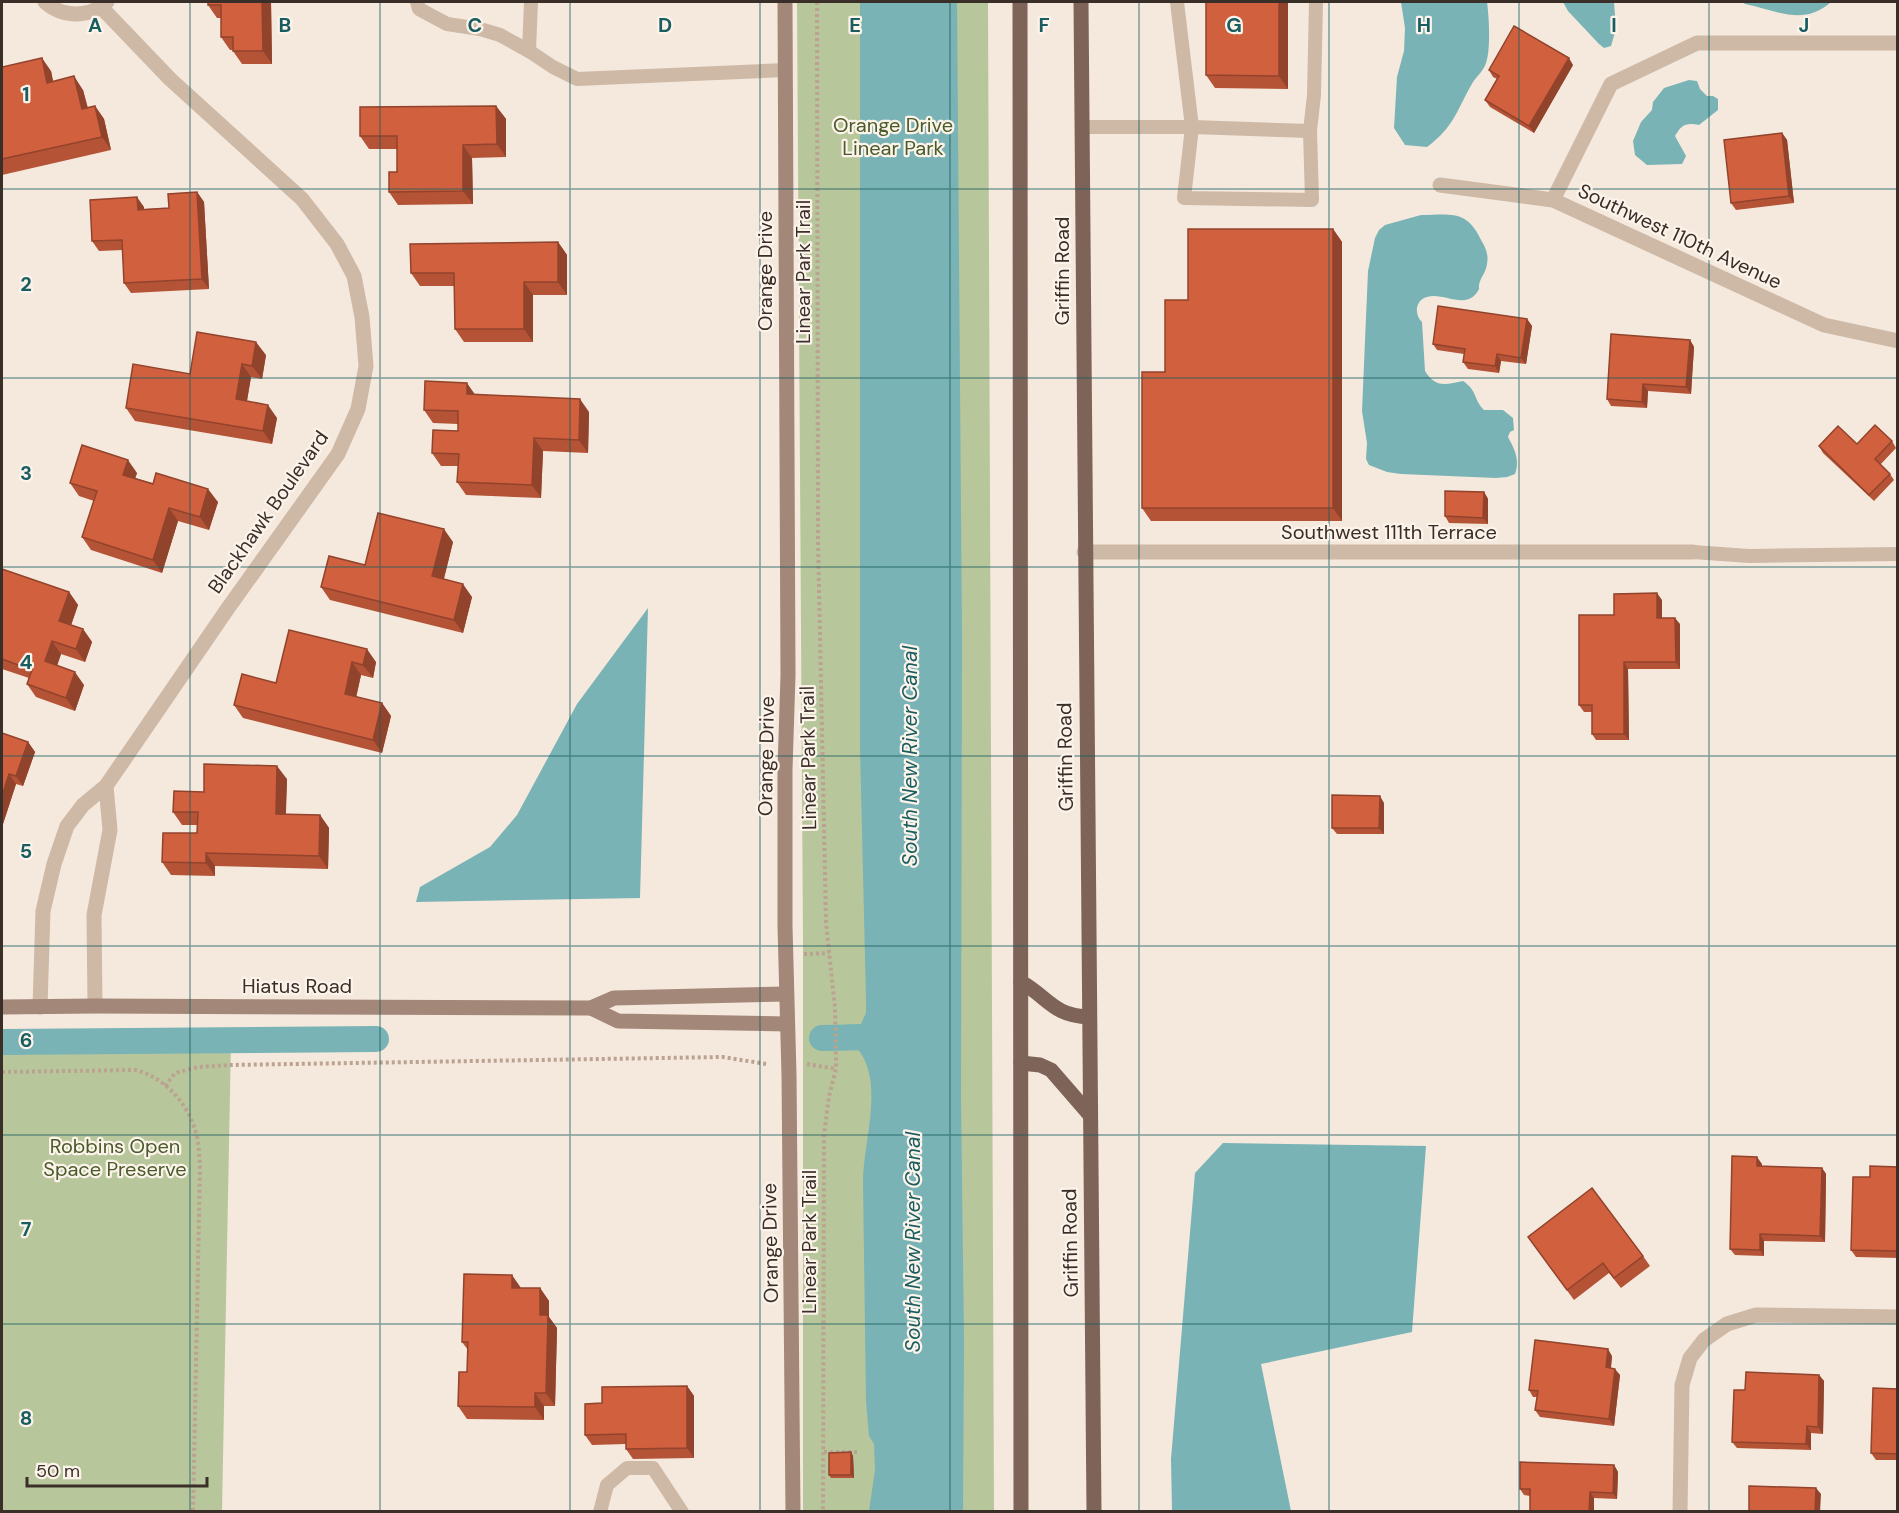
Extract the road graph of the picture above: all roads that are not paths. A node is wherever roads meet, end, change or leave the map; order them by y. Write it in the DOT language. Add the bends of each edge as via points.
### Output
graph roads {
  1 [pos="45,2"];
  2 [pos="417,2"];
  3 [pos="531,2"];
  4 [pos="785,2"];
  5 [pos="1020,2"];
  6 [pos="1081,2"];
  7 [pos="1177,2"];
  8 [pos="1316,2"];
  9 [pos="104,4"];
  10 [pos="1898,43"];
  11 [pos="529,51"];
  12 [pos="785,70"];
  13 [pos="1082,127"];
  14 [pos="1192,127"];
  15 [pos="1310,131"];
  16 [pos="1440,185"];
  17 [pos="1553,200"];
  18 [pos="1898,341"];
  19 [pos="1084,552"];
  20 [pos="1693,552"];
  21 [pos="1898,554"];
  22 [pos="106,786"];
  23 [pos="1021,982"];
  24 [pos="786,994"];
  25 [pos="95,1006"];
  26 [pos="2,1007"];
  27 [pos="40,1007"];
  28 [pos="591,1008"];
  29 [pos="1089,1017"];
  30 [pos="787,1024"];
  31 [pos="1021,1063"];
  32 [pos="1090,1115"];
  33 [pos="1898,1317"];
  34 [pos="600,1512"];
  35 [pos="682,1512"];
  36 [pos="793,1512"];
  37 [pos="1021,1512"];
  38 [pos="1094,1512"];
  39 [pos="1680,1512"];
  1 -- 9 [label="street, Blackhawk Boulevard" via="74,14 88,13"];
  2 -- 11 [label="lane" via="419,9 447,24 480,29"];
  3 -- 11 [label="lane"];
  4 -- 12 [label="street, Orange Drive"];
  5 -- 23 [label="main road"];
  6 -- 13 [label="main road, Griffin Road"];
  7 -- 14 [label="lane"];
  8 -- 15 [label="lane"];
  9 -- 22 [label="street, Blackhawk Boulevard" via="170,80 302,199 337,244 354,276 366,366 358,409 338,454"];
  10 -- 17 [label="street" via="1697,43 1611,84"];
  11 -- 12 [label="lane" via="577,79"];
  12 -- 24 [label="street, Orange Drive" via="789,675 785,771"];
  13 -- 14 [label="lane"];
  13 -- 19 [label="main road, Griffin Road"];
  14 -- 15 [label="lane"];
  14 -- 15 [label="lane" via="1184,198 1312,200"];
  16 -- 17 [label="street, Southwest 110th Avenue"];
  17 -- 18 [label="street, Southwest 110th Avenue" via="1824,325"];
  19 -- 20 [label="street, Southwest 111th Terrace"];
  19 -- 29 [label="main road, Griffin Road"];
  20 -- 21 [label="lane" via="1749,556"];
  22 -- 25 [label="street" via="110,830 94,915"];
  22 -- 27 [label="street, Blackhawk Boulevard" via="67,826 54,864 43,911"];
  23 -- 29 [label="main road" via="1054,1008"];
  23 -- 31 [label="main road"];
  24 -- 28 [label="street, Hiatus Road" via="614,998"];
  24 -- 30 [label="street, Orange Drive"];
  25 -- 27 [label="street, Hiatus Road"];
  25 -- 28 [label="street, Hiatus Road"];
  26 -- 27 [label="street, Hiatus Road"];
  28 -- 30 [label="street, Hiatus Road" via="618,1021"];
  29 -- 32 [label="main road, Griffin Road"];
  30 -- 36 [label="street, Orange Drive"];
  31 -- 32 [label="main road" via="1051,1070"];
  31 -- 37 [label="main road"];
  32 -- 38 [label="main road, Griffin Road"];
  33 -- 39 [label="street" via="1756,1315 1727,1324 1704,1340 1690,1358 1682,1385"];
  34 -- 35 [label="lane" via="607,1485 627,1468 653,1468"];
}
